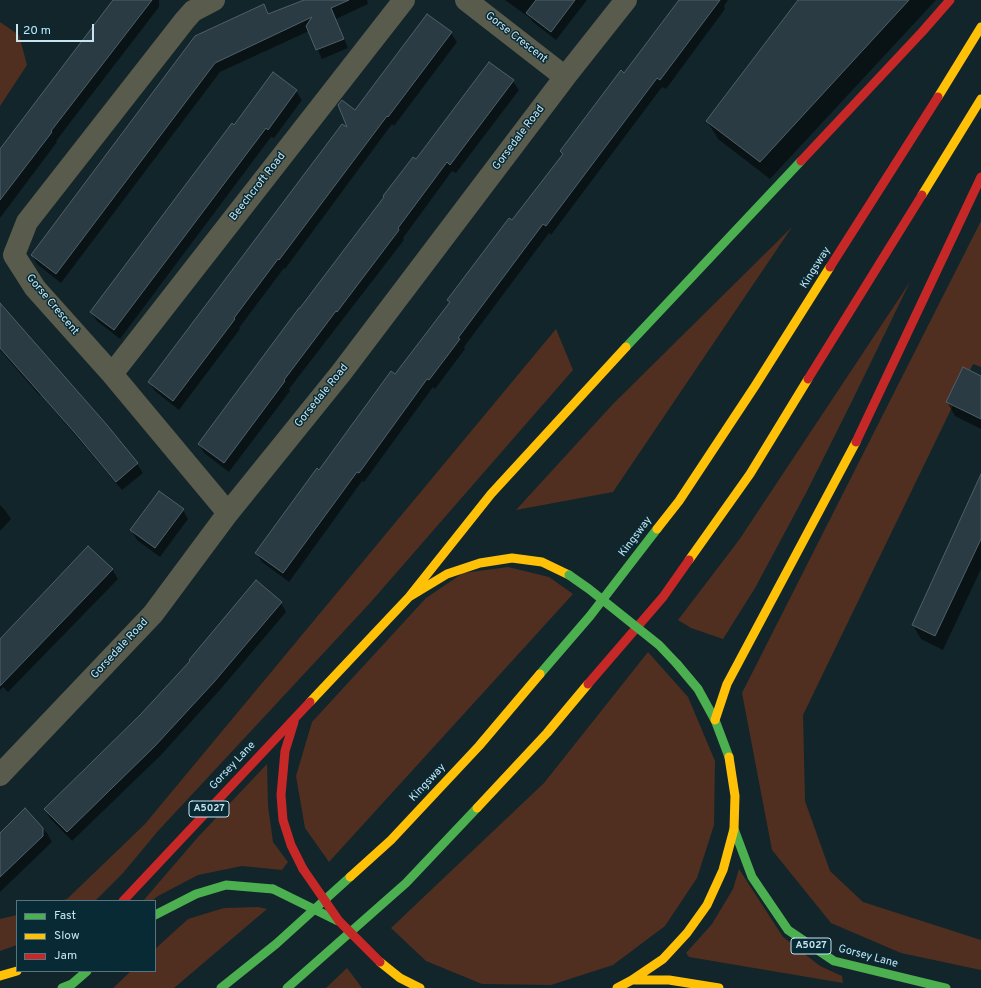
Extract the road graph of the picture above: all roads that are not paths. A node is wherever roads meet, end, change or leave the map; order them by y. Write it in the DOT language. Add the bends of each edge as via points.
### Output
graph roads {
  1 [pos="214,0"];
  2 [pos="404,0"];
  3 [pos="466,0"];
  4 [pos="626,0"];
  5 [pos="950,0"];
  6 [pos="981,27"];
  7 [pos="565,77"];
  8 [pos="981,99"];
  9 [pos="981,177"];
  10 [pos="112,374"];
  11 [pos="228,512"];
  12 [pos="409,597"];
  13 [pos="296,717"];
  14 [pos="715,720"];
  15 [pos="1,773"];
  16 [pos="734,829"];
  17 [pos="124,900"];
  18 [pos="156,915"];
  19 [pos="339,921"];
  20 [pos="16,971"];
  21 [pos="86,972"];
  22 [pos="0,976"];
  23 [pos="632,980"];
  24 [pos="62,988"];
  25 [pos="221,988"];
  26 [pos="287,988"];
  27 [pos="420,988"];
  28 [pos="617,988"];
  29 [pos="719,988"];
  30 [pos="946,988"];
  1 -- 10 [label="street, Gorse Crescent" via="193,11 176,32 27,222 14,255 35,288"];
  2 -- 10 [label="street, Beechcroft Road"];
  3 -- 7 [label="street, Gorse Crescent"];
  4 -- 7 [label="street, Gorsedale Road"];
  5 -- 12 [label="main road" via="490,494"];
  6 -- 25 [label="main road, Kingsway" via="756,386 679,501 590,616 479,746 391,840 276,944"];
  7 -- 11 [label="street, Gorsedale Road" via="341,373"];
  8 -- 26 [label="main road" via="750,474 663,597 547,732 406,883"];
  9 -- 14 [label="main road" via="851,452 727,684"];
  10 -- 11 [label="street, Gorse Crescent"];
  11 -- 15 [label="street, Gorsedale Road" via="153,614"];
  12 -- 13 [label="main road, Gorsey Lane"];
  12 -- 14 [label="main road, bridge" via="447,574 480,563 512,558 542,562 589,589 659,645 698,690"];
  13 -- 17 [label="main road, Gorsey Lane / A5027"];
  13 -- 19 [label="main road, bridge" via="285,751 281,795 283,820 291,845 304,869"];
  14 -- 16 [label="main road" via="729,755 735,796"];
  16 -- 23 [label="main road" via="723,870 707,905 687,933 663,959"];
  16 -- 30 [label="main road, Gorsey Lane / A5027" via="752,877 788,930 834,961"];
  18 -- 19 [label="main road, bridge" via="196,894 226,885 273,889"];
  19 -- 27 [label="main road, bridge" via="380,962 400,978"];
  20 -- 22 [label="main road"];
  21 -- 24 [label="main road" via="72,984"];
  23 -- 28 [label="main road"];
  23 -- 29 [label="main road" via="669,980"];
}
